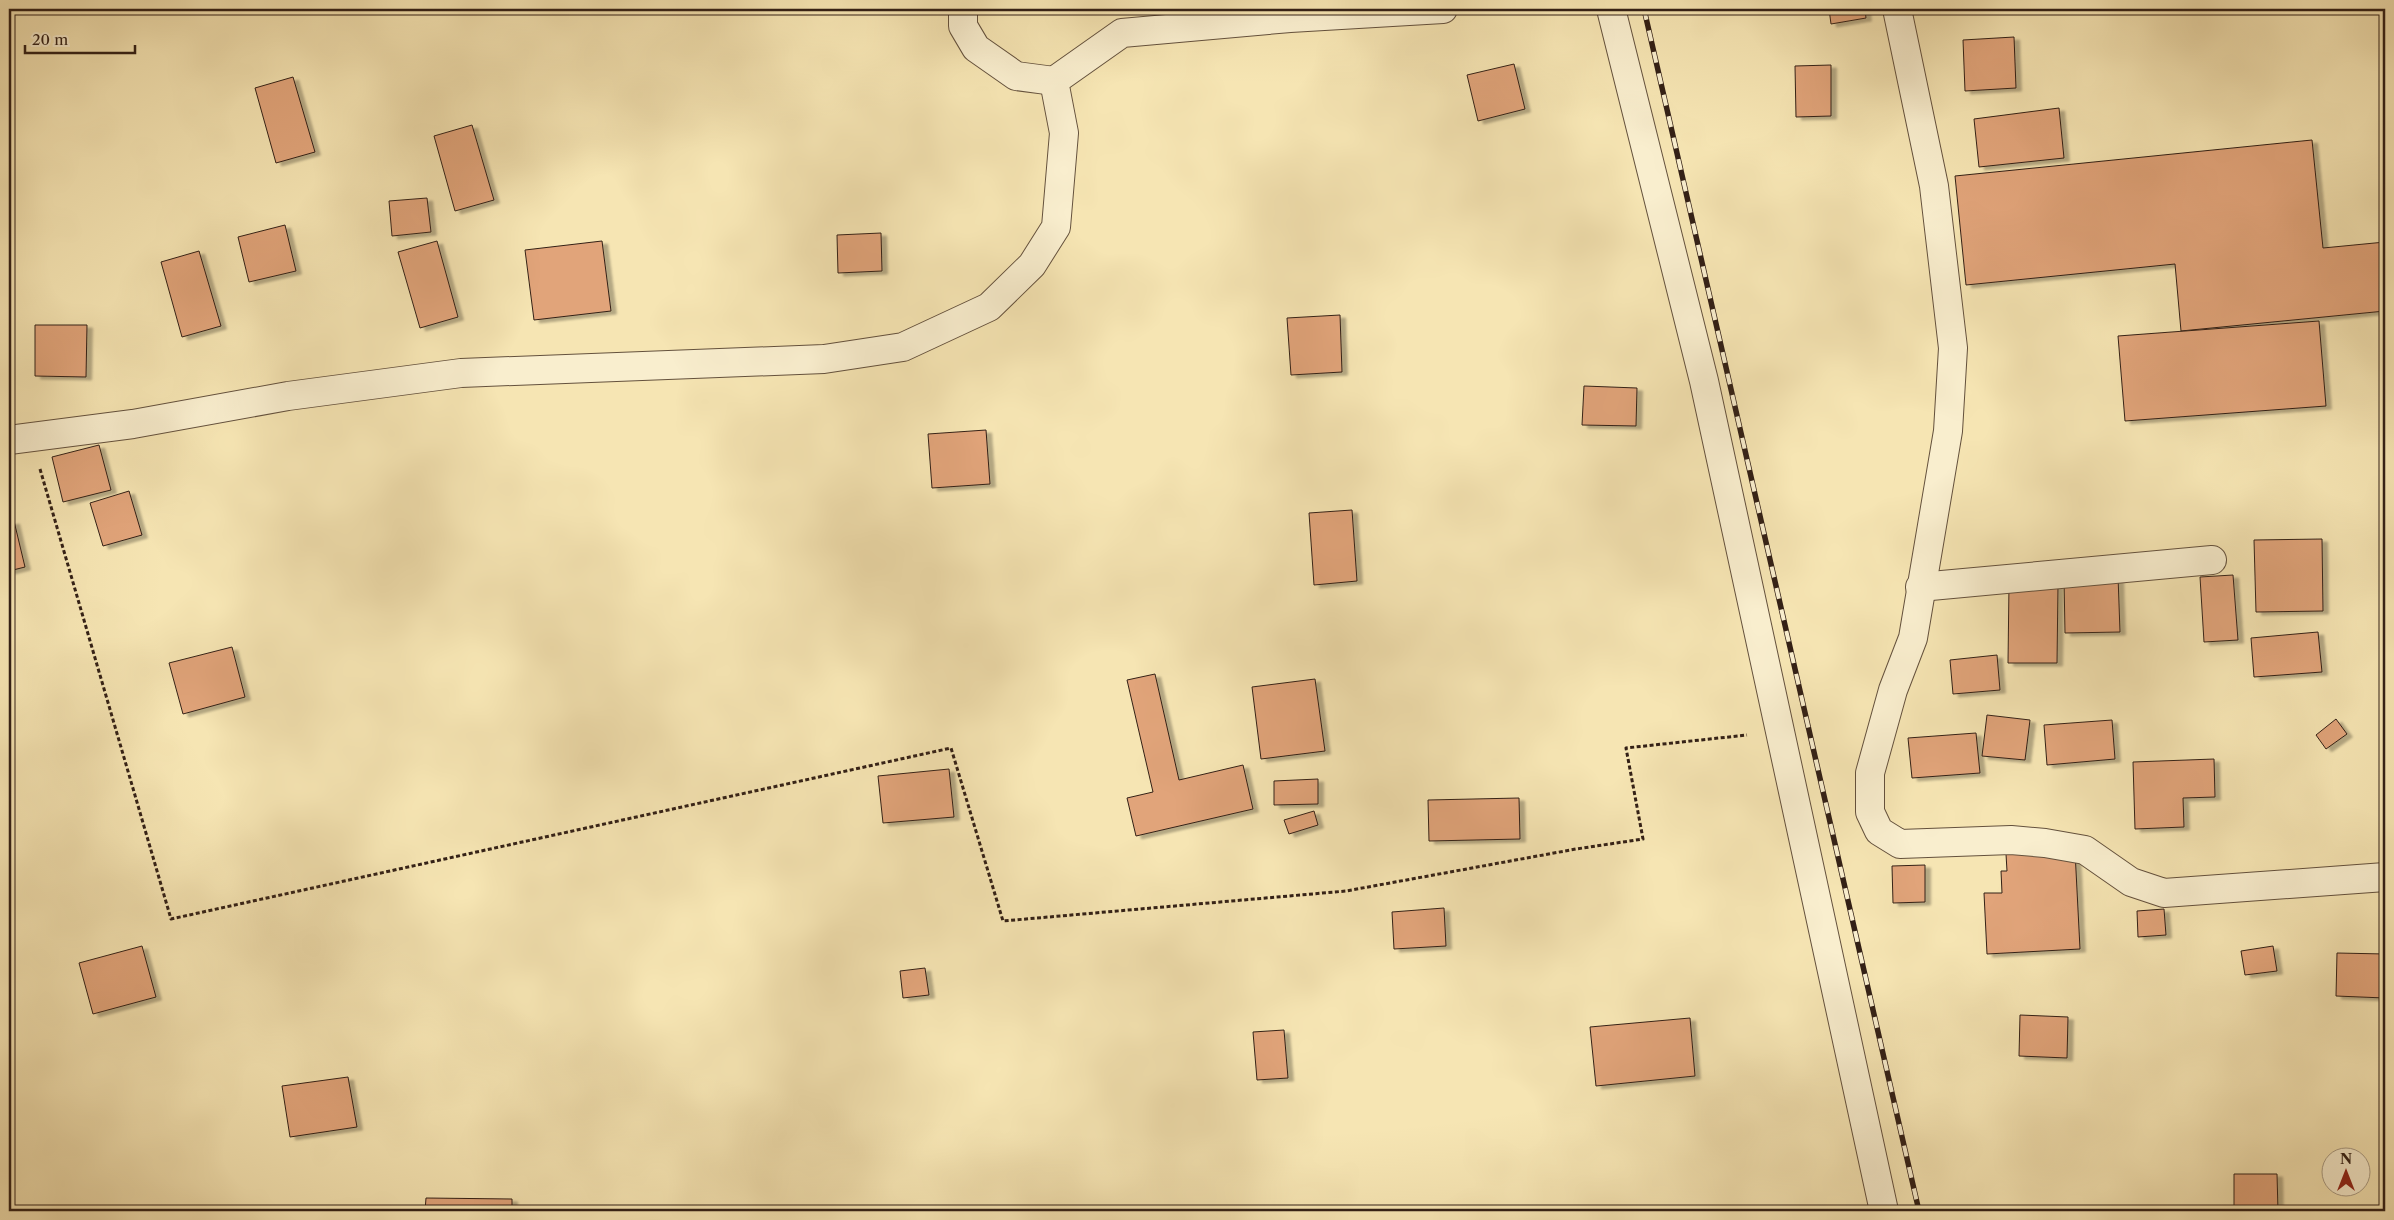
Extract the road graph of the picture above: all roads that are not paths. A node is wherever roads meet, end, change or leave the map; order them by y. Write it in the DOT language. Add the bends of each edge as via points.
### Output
graph roads {
  1 [pos="963,9"];
  2 [pos="1443,9"];
  3 [pos="1612,9"];
  4 [pos="1897,9"];
  5 [pos="1054,81"];
  6 [pos="20,439"];
  7 [pos="2212,560"];
  8 [pos="1920,588"];
  9 [pos="2385,877"];
  10 [pos="1884,1211"];
  1 -- 5 [label="street" via="963,26 976,48 1016,76"];
  2 -- 5 [label="street" via="1122,33"];
  3 -- 10 [label="street" via="1704,381"];
  4 -- 8 [label="street" via="1934,186 1953,348 1948,431"];
  5 -- 6 [label="street" via="1064,133 1056,227 1032,265 989,307 903,347 824,359 461,373 288,396 133,424"];
  7 -- 8 [label="street"];
  8 -- 9 [label="street" via="1913,638 1893,690 1870,773 1870,812 1879,831 1886,836 1900,844 2011,840 2085,850 2131,882 2164,893"];
}
